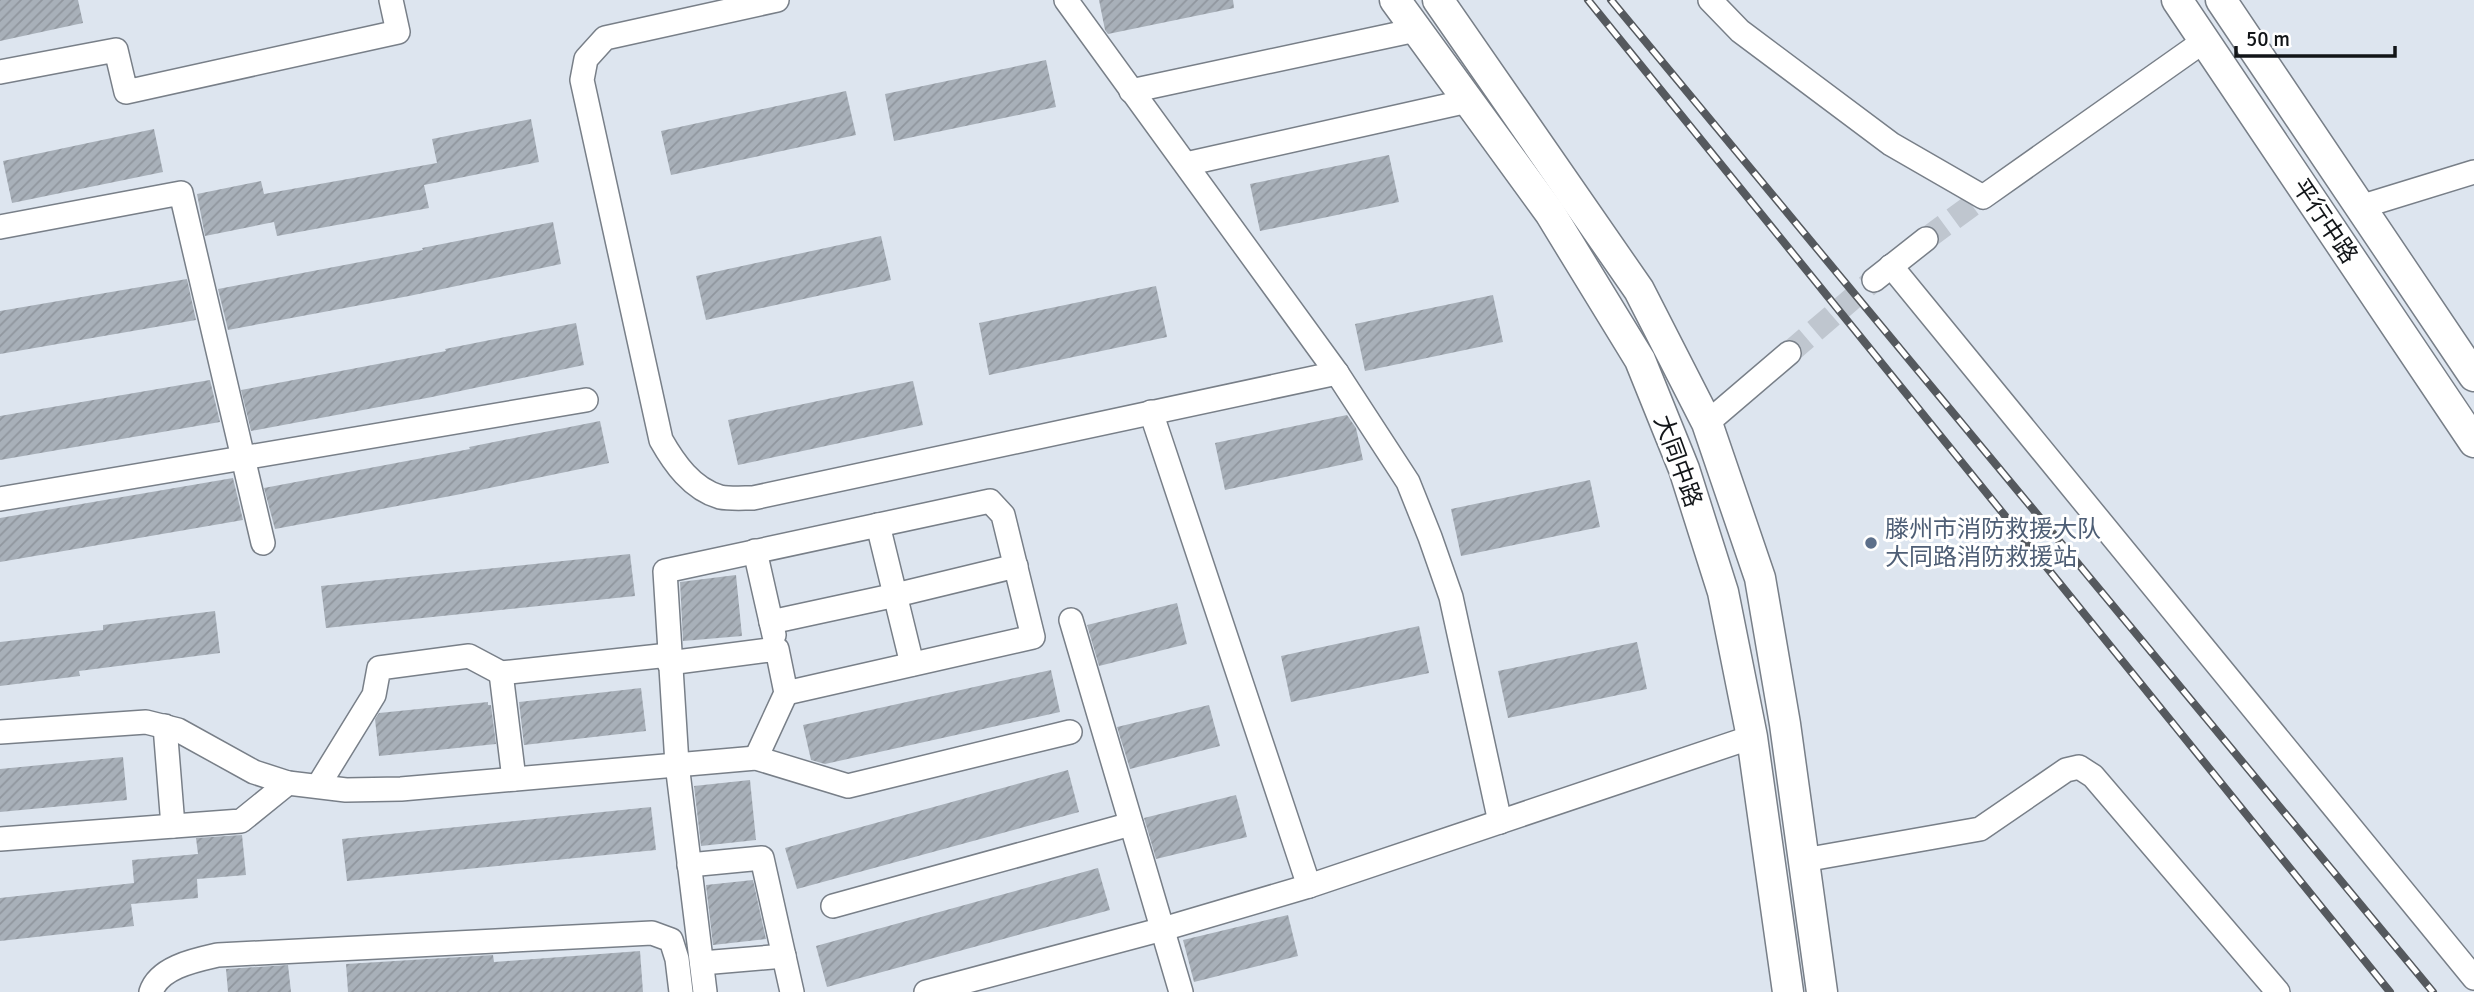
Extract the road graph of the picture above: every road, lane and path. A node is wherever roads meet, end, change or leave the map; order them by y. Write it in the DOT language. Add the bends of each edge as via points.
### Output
graph roads {
  1 [pos="391,0"];
  2 [pos="778,0"];
  3 [pos="1066,0"];
  4 [pos="1395,0"];
  5 [pos="1438,0"];
  6 [pos="1710,0"];
  7 [pos="2177,0"];
  8 [pos="2221,0"];
  9 [pos="1416,30"];
  10 [pos="2204,41"];
  11 [pos="0,72"];
  12 [pos="1131,91"];
  13 [pos="1468,101"];
  14 [pos="1186,164"];
  15 [pos="2474,172"];
  16 [pos="2360,207"];
  17 [pos="0,228"];
  18 [pos="1926,239"];
  19 [pos="1788,353"];
  20 [pos="1337,373"];
  21 [pos="2474,376"];
  22 [pos="586,400"];
  23 [pos="1152,412"];
  24 [pos="1707,423"];
  25 [pos="2474,442"];
  26 [pos="243,458"];
  27 [pos="0,499"];
  28 [pos="878,525"];
  29 [pos="263,542"];
  30 [pos="755,551"];
  31 [pos="1016,566"];
  32 [pos="896,595"];
  33 [pos="1070,620"];
  34 [pos="771,622"];
  35 [pos="777,649"];
  36 [pos="669,659"];
  37 [pos="912,664"];
  38 [pos="502,673"];
  39 [pos="786,693"];
  40 [pos="165,726"];
  41 [pos="0,732"];
  42 [pos="1070,732"];
  43 [pos="1752,737"];
  44 [pos="756,758"];
  45 [pos="677,764"];
  46 [pos="514,779"];
  47 [pos="288,783"];
  48 [pos="318,786"];
  49 [pos="1500,822"];
  50 [pos="1131,824"];
  51 [pos="173,826"];
  52 [pos="0,839"];
  53 [pos="1804,860"];
  54 [pos="689,865"];
  55 [pos="1308,886"];
  56 [pos="833,906"];
  57 [pos="1163,929"];
  58 [pos="784,956"];
  59 [pos="702,964"];
  60 [pos="2474,978"];
  61 [pos="151,992"];
  62 [pos="681,992"];
  63 [pos="705,992"];
  64 [pos="792,992"];
  65 [pos="926,992"];
  66 [pos="1181,992"];
  67 [pos="1788,992"];
  68 [pos="1822,992"];
  69 [pos="2278,992"];
  1 -- 11 [label="street" via="398,32 126,92 116,50"];
  2 -- 23 [label="street" via="605,38 586,60 582,80 655,414 661,440 675,465 719,497 753,498"];
  3 -- 12 [label="street"];
  4 -- 9 [label="main road, 大同中路"];
  5 -- 24 [label="main road, 大同中路" via="1639,290"];
  6 -- 10 [label="street" via="1740,31 1891,144 1983,197"];
  7 -- 10 [label="main road, 平行中路"];
  8 -- 16 [label="main road, 平行中路"];
  9 -- 12 [label="street"];
  9 -- 13 [label="main road, 大同中路"];
  10 -- 25 [label="main road, 平行中路"];
  12 -- 14 [label="street"];
  13 -- 14 [label="street"];
  13 -- 43 [label="main road, 大同中路" via="1550,214 1640,360 1684,469 1723,592"];
  14 -- 20 [label="street"];
  15 -- 16 [label="street"];
  16 -- 21 [label="main road, 平行中路"];
  17 -- 26 [label="street" via="181,193"];
  18 -- 60 [label="street" via="1883,273"];
  19 -- 24 [label="street"];
  20 -- 23 [label="street"];
  20 -- 49 [label="street" via="1408,482 1430,537 1451,597"];
  22 -- 26 [label="street"];
  23 -- 55 [label="street"];
  24 -- 53 [label="main road, 大同中路" via="1760,578"];
  26 -- 27 [label="street"];
  26 -- 29 [label="street"];
  28 -- 30 [label="street"];
  28 -- 31 [label="street" via="990,501 1003,515"];
  28 -- 32 [label="street"];
  30 -- 34 [label="street"];
  30 -- 36 [label="street" via="665,571"];
  31 -- 32 [label="street"];
  31 -- 37 [label="street" via="1033,637"];
  32 -- 34 [label="street"];
  32 -- 37 [label="street"];
  33 -- 50 [label="street"];
  34 -- 35 [label="street"];
  35 -- 36 [label="street"];
  35 -- 39 [label="street"];
  36 -- 38 [label="street"];
  36 -- 45 [label="street"];
  37 -- 39 [label="street"];
  38 -- 46 [label="street"];
  38 -- 48 [label="street" via="469,656 379,668 374,695"];
  39 -- 44 [label="street"];
  40 -- 41 [label="street" via="146,722"];
  40 -- 47 [label="street" via="254,772"];
  40 -- 51 [label="street"];
  42 -- 44 [label="street" via="848,786"];
  43 -- 49 [label="street"];
  43 -- 67 [label="main road, 大同中路"];
  44 -- 45 [label="street"];
  45 -- 46 [label="street"];
  45 -- 54 [label="street"];
  46 -- 48 [label="street" via="401,789"];
  47 -- 48 [label="street"];
  47 -- 51 [label="street" via="241,821"];
  49 -- 55 [label="street"];
  50 -- 56 [label="street"];
  50 -- 57 [label="street"];
  51 -- 52 [label="street"];
  53 -- 68 [label="main road, 大同中路"];
  53 -- 69 [label="street" via="1980,829 2066,770 2079,767 2093,776"];
  54 -- 58 [label="street" via="762,858"];
  54 -- 59 [label="street"];
  55 -- 57 [label="street"];
  57 -- 65 [label="street"];
  57 -- 66 [label="street"];
  58 -- 59 [label="street"];
  58 -- 64 [label="street"];
  59 -- 63 [label="street"];
  61 -- 62 [label="street" via="168,973 187,962 218,955 652,933 671,940"];
}
